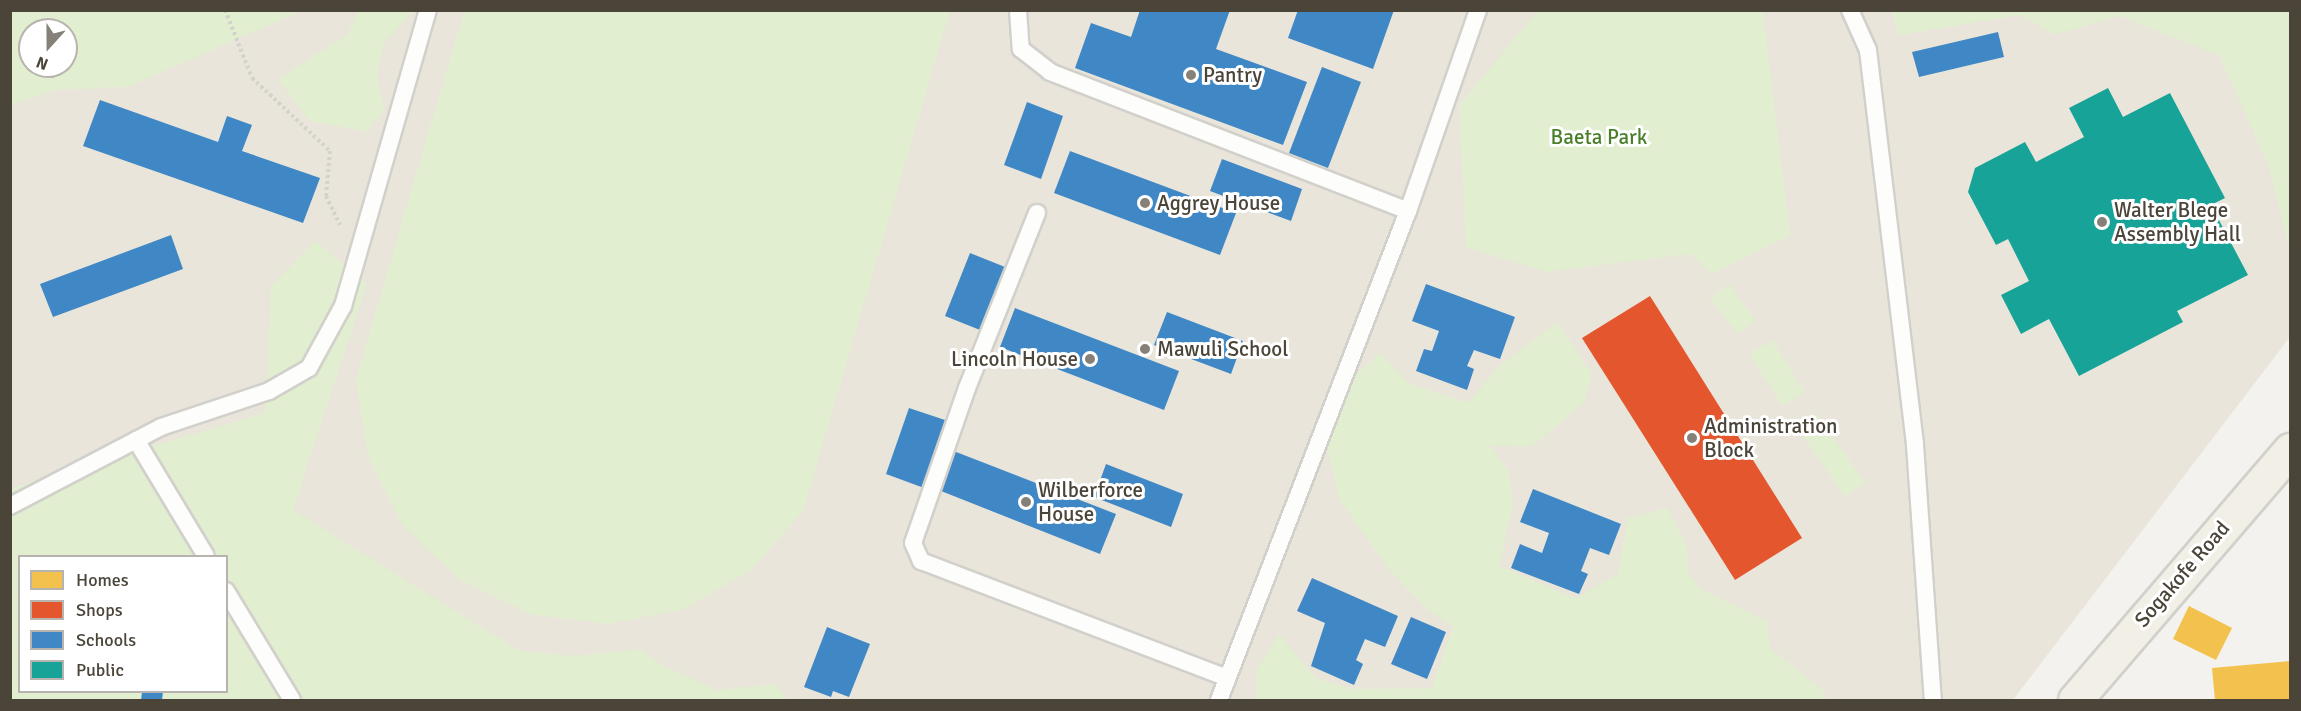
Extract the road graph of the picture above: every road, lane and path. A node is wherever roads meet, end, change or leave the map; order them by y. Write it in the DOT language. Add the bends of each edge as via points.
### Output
graph roads {
  1 [pos="225,10"];
  2 [pos="428,10"];
  3 [pos="1018,10"];
  4 [pos="1478,10"];
  5 [pos="1854,13"];
  6 [pos="1408,211"];
  7 [pos="1037,213"];
  8 [pos="356,258"];
  9 [pos="136,440"];
  10 [pos="2290,450"];
  11 [pos="10,506"];
  12 [pos="205,555"];
  13 [pos="228,594"];
  14 [pos="1227,678"];
  15 [pos="292,700"];
  16 [pos="1222,700"];
  17 [pos="1933,700"];
  18 [pos="2075,700"];
  1 -- 8 [label="path" via="252,78 330,151 326,196"];
  2 -- 8 [label="lane"];
  3 -- 6 [label="lane" via="1021,49 1050,72"];
  4 -- 6 [label="lane"];
  5 -- 17 [label="lane" via="1868,51 1915,445"];
  6 -- 14 [label="lane"];
  7 -- 14 [label="lane" via="967,388 913,543 921,561"];
  8 -- 9 [label="lane" via="343,306 309,368 269,391 161,427"];
  9 -- 11 [label="lane"];
  9 -- 12 [label="lane"];
  10 -- 18 [label="main road, Sogakofe Road"];
  13 -- 15 [label="lane"];
  14 -- 16 [label="lane"];
}
